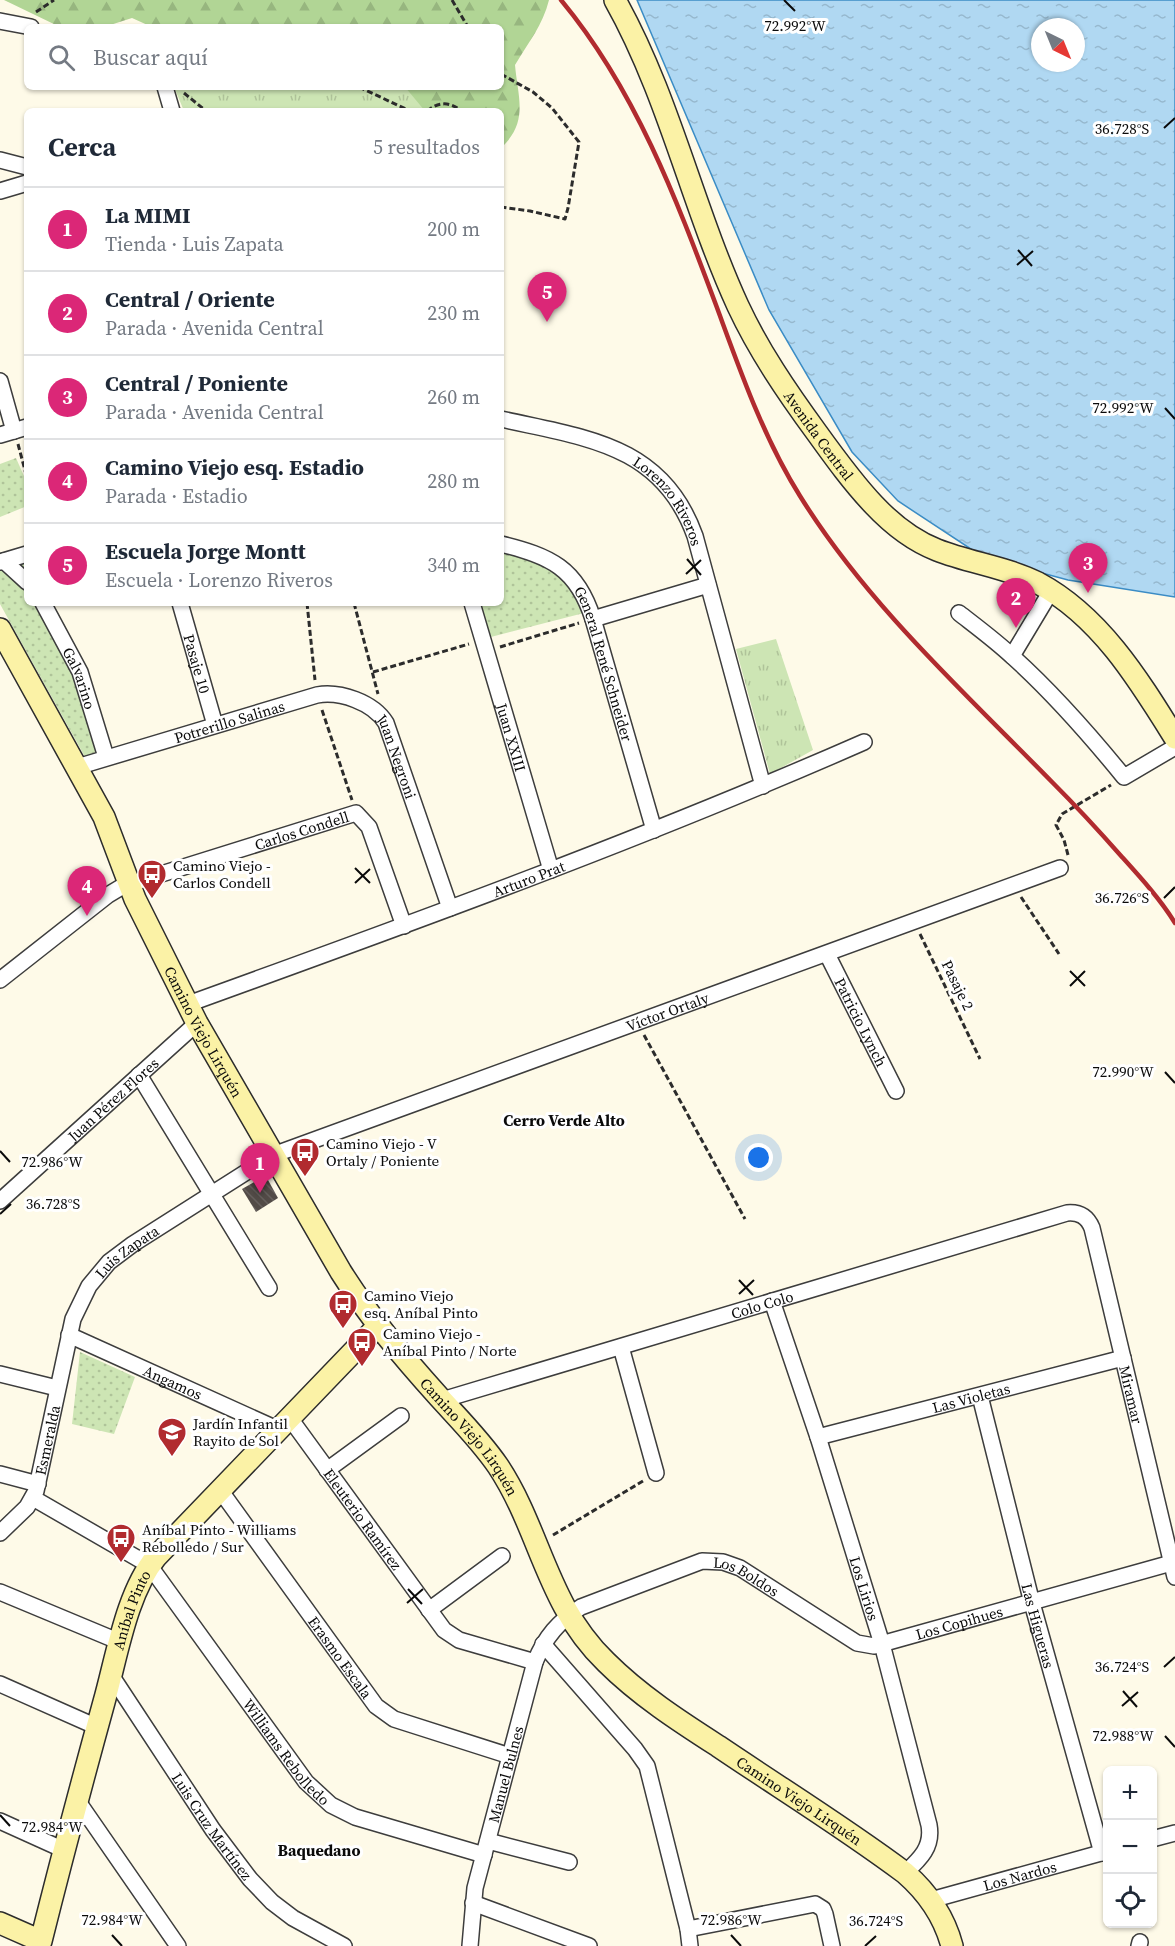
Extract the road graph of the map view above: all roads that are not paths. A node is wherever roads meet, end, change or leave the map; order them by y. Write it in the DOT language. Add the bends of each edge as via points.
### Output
graph roads {
  1 [pos="615,0"];
  2 [pos="0,21"];
  3 [pos="24,26"];
  4 [pos="172,90"];
  5 [pos="172,108"];
  6 [pos="0,160"];
  7 [pos="24,166"];
  8 [pos="24,184"];
  9 [pos="0,191"];
  10 [pos="0,381"];
  11 [pos="504,420"];
  12 [pos="14,431"];
  13 [pos="504,545"];
  14 [pos="24,555"];
  15 [pos="2,561"];
  16 [pos="24,579"];
  17 [pos="708,585"];
  18 [pos="1051,591"];
  19 [pos="45,606"];
  20 [pos="181,606"];
  21 [pos="473,606"];
  22 [pos="959,613"];
  23 [pos="593,619"];
  24 [pos="0,629"];
  25 [pos="1012,656"];
  26 [pos="380,714"];
  27 [pos="215,724"];
  28 [pos="1175,738"];
  29 [pos="864,742"];
  30 [pos="1175,747"];
  31 [pos="106,757"];
  32 [pos="77,767"];
  33 [pos="763,786"];
  34 [pos="654,830"];
  35 [pos="1060,868"];
  36 [pos="551,870"];
  37 [pos="128,883"];
  38 [pos="450,908"];
  39 [pos="404,926"];
  40 [pos="827,954"];
  41 [pos="0,980"];
  42 [pos="193,1014"];
  43 [pos="139,1075"];
  44 [pos="896,1091"];
  45 [pos="273,1155"];
  46 [pos="212,1194"];
  47 [pos="0,1201"];
  48 [pos="1083,1215"];
  49 [pos="269,1288"];
  50 [pos="772,1301"];
  51 [pos="378,1326"];
  52 [pos="69,1335"];
  53 [pos="621,1347"];
  54 [pos="1123,1358"];
  55 [pos="0,1374"];
  56 [pos="57,1388"];
  57 [pos="980,1396"];
  58 [pos="442,1400"];
  59 [pos="401,1416"];
  60 [pos="283,1423"];
  61 [pos="818,1437"];
  62 [pos="327,1470"];
  63 [pos="656,1473"];
  64 [pos="0,1474"];
  65 [pos="220,1490"];
  66 [pos="36,1491"];
  67 [pos="0,1533"];
  68 [pos="502,1556"];
  69 [pos="149,1565"];
  70 [pos="1174,1568"];
  71 [pos="0,1592"];
  72 [pos="1032,1603"];
  73 [pos="429,1610"];
  74 [pos="568,1616"];
  75 [pos="120,1642"];
  76 [pos="543,1644"];
  77 [pos="882,1644"];
  78 [pos="535,1662"];
  79 [pos="111,1675"];
  80 [pos="0,1684"];
  81 [pos="97,1727"];
  82 [pos="510,1756"];
  83 [pos="77,1800"];
  84 [pos="0,1821"];
  85 [pos="1175,1833"];
  86 [pos="1157,1838"];
  87 [pos="1103,1845"];
  88 [pos="486,1848"];
  89 [pos="64,1850"];
  90 [pos="1103,1853"];
  91 [pos="569,1862"];
  92 [pos="905,1873"];
  93 [pos="931,1900"];
  94 [pos="473,1903"];
  95 [pos="0,1923"];
  96 [pos="688,1929"];
  97 [pos="45,1944"];
  98 [pos="178,1946"];
  99 [pos="344,1946"];
  100 [pos="470,1946"];
  101 [pos="589,1946"];
  102 [pos="690,1946"];
  103 [pos="832,1946"];
  104 [pos="952,1946"];
  1 -- 18 [label="street, Avenida Central" via="650,73 737,304 769,364 830,450 875,506 923,543 1016,574"];
  2 -- 3 [label="street"];
  4 -- 5 [label="street"];
  6 -- 7 [label="street"];
  8 -- 9 [label="street"];
  10 -- 12 [label="street"];
  11 -- 17 [label="street, Lorenzo Riveros" via="601,443 655,473 685,511"];
  13 -- 23 [label="street, General René Schneider" via="540,556 561,568 582,591"];
  14 -- 15 [label="street"];
  15 -- 16 [label="street"];
  17 -- 23 [label="street"];
  17 -- 33 [label="street, Lorenzo Riveros"];
  18 -- 25 [label="street"];
  18 -- 28 [label="street, Avenida Central" via="1083,615 1110,645"];
  19 -- 31 [label="street, Galvarino" via="80,672"];
  20 -- 27 [label="street, Pasaje 10"];
  21 -- 36 [label="street, Juan XXIII"];
  22 -- 25 [label="street"];
  23 -- 34 [label="street, General René Schneider"];
  24 -- 32 [label="street, Camino Viejo Lirquén"];
  25 -- 30 [label="street" via="1066,709 1124,777"];
  26 -- 27 [label="street, Potrerillo Salinas" via="330,693"];
  26 -- 38 [label="street, Juan Negroni"];
  27 -- 31 [label="street, Potrerillo Salinas"];
  29 -- 33 [label="street, Arturo Prat"];
  31 -- 32 [label="street, Potrerillo Salinas"];
  32 -- 37 [label="street, Camino Viejo Lirquén" via="110,831"];
  33 -- 34 [label="street, Arturo Prat"];
  34 -- 36 [label="street, Arturo Prat"];
  35 -- 40 [label="street, Víctor Ortaly"];
  36 -- 38 [label="street, Arturo Prat"];
  37 -- 39 [label="street, Carlos Condell" via="356,813 369,828"];
  37 -- 41 [label="street"];
  37 -- 42 [label="street, Camino Viejo Lirquén"];
  38 -- 39 [label="street, Arturo Prat"];
  39 -- 42 [label="street, Arturo Prat"];
  40 -- 44 [label="street, Patricio Lynch"];
  40 -- 45 [label="street, Víctor Ortaly"];
  42 -- 43 [label="street, Juan Pérez Flores"];
  42 -- 45 [label="street, Camino Viejo Lirquén"];
  43 -- 46 [label="street"];
  43 -- 47 [label="street, Juan Pérez Flores"];
  45 -- 46 [label="street, Luis Zapata"];
  45 -- 51 [label="street, Camino Viejo Lirquén"];
  46 -- 49 [label="street"];
  46 -- 52 [label="street, Luis Zapata" via="109,1262 80,1302"];
  48 -- 50 [label="street, Colo Colo" via="1067,1213"];
  48 -- 54 [label="street, Miramar" via="1092,1228"];
  50 -- 53 [label="street, Colo Colo"];
  50 -- 61 [label="street, Los Lirios"];
  51 -- 58 [label="street, Camino Viejo Lirquén"];
  51 -- 60 [label="street, Aníbal Pinto"];
  52 -- 56 [label="street, Esmeralda"];
  52 -- 60 [label="street, Angamos"];
  53 -- 58 [label="street, Colo Colo"];
  53 -- 63 [label="street"];
  54 -- 57 [label="street, Las Violetas"];
  54 -- 70 [label="street, Miramar"];
  55 -- 56 [label="street"];
  56 -- 66 [label="street, Esmeralda"];
  57 -- 61 [label="street, Las Violetas"];
  57 -- 72 [label="street, Las Higueras"];
  58 -- 74 [label="street, Camino Viejo Lirquén" via="497,1464 518,1501"];
  59 -- 62 [label="street"];
  60 -- 62 [label="street, Eleuterio Ramírez"];
  60 -- 65 [label="street, Aníbal Pinto"];
  61 -- 77 [label="street, Los Lirios"];
  62 -- 73 [label="street, Eleuterio Ramírez"];
  64 -- 66 [label="street"];
  65 -- 69 [label="street, Aníbal Pinto"];
  65 -- 82 [label="street, Erasmo Escala" via="376,1706 403,1723"];
  66 -- 67 [label="street, Esmeralda" via="20,1516"];
  66 -- 69 [label="street"];
  68 -- 73 [label="street"];
  69 -- 75 [label="street, Aníbal Pinto" via="134,1593"];
  69 -- 88 [label="street, Williams Rebolledo" via="306,1782 331,1805 355,1817"];
  70 -- 72 [label="street, Los Copihues"];
  71 -- 75 [label="street"];
  72 -- 77 [label="street, Los Copihues"];
  72 -- 87 [label="street, Las Higueras"];
  73 -- 78 [label="street, Eleuterio Ramírez" via="444,1630 459,1640"];
  74 -- 76 [label="street, Manuel Bulnes"];
  74 -- 77 [label="street, Los Boldos" via="590,1603 712,1560 740,1568 857,1643"];
  74 -- 92 [label="street, Camino Viejo Lirquén" via="604,1661 662,1709"];
  75 -- 79 [label="street, Aníbal Pinto"];
  76 -- 78 [label="street, Manuel Bulnes"];
  76 -- 96 [label="street" via="647,1766"];
  77 -- 92 [label="street, Los Lirios" via="930,1831 926,1851"];
  78 -- 82 [label="street, Manuel Bulnes"];
  79 -- 81 [label="street, Aníbal Pinto"];
  79 -- 99 [label="street, Luis Cruz Martínez" via="213,1830 255,1885 293,1918"];
  80 -- 81 [label="street"];
  81 -- 83 [label="street, Aníbal Pinto"];
  82 -- 88 [label="street, Manuel Bulnes"];
  83 -- 89 [label="street, Aníbal Pinto"];
  83 -- 98 [label="street"];
  84 -- 89 [label="street"];
  85 -- 86 [label="street"];
  88 -- 91 [label="street, Williams Rebolledo"];
  88 -- 94 [label="street, Manuel Bulnes"];
  89 -- 97 [label="street, Aníbal Pinto"];
  90 -- 93 [label="street, Los Nardos"];
  92 -- 93 [label="street, Camino Viejo Lirquén"];
  93 -- 104 [label="street, Camino Viejo Lirquén"];
  94 -- 100 [label="street, Manuel Bulnes"];
  94 -- 101 [label="street"];
  95 -- 97 [label="street"];
  96 -- 102 [label="street"];
  96 -- 103 [label="street" via="815,1904 823,1909"];
}
